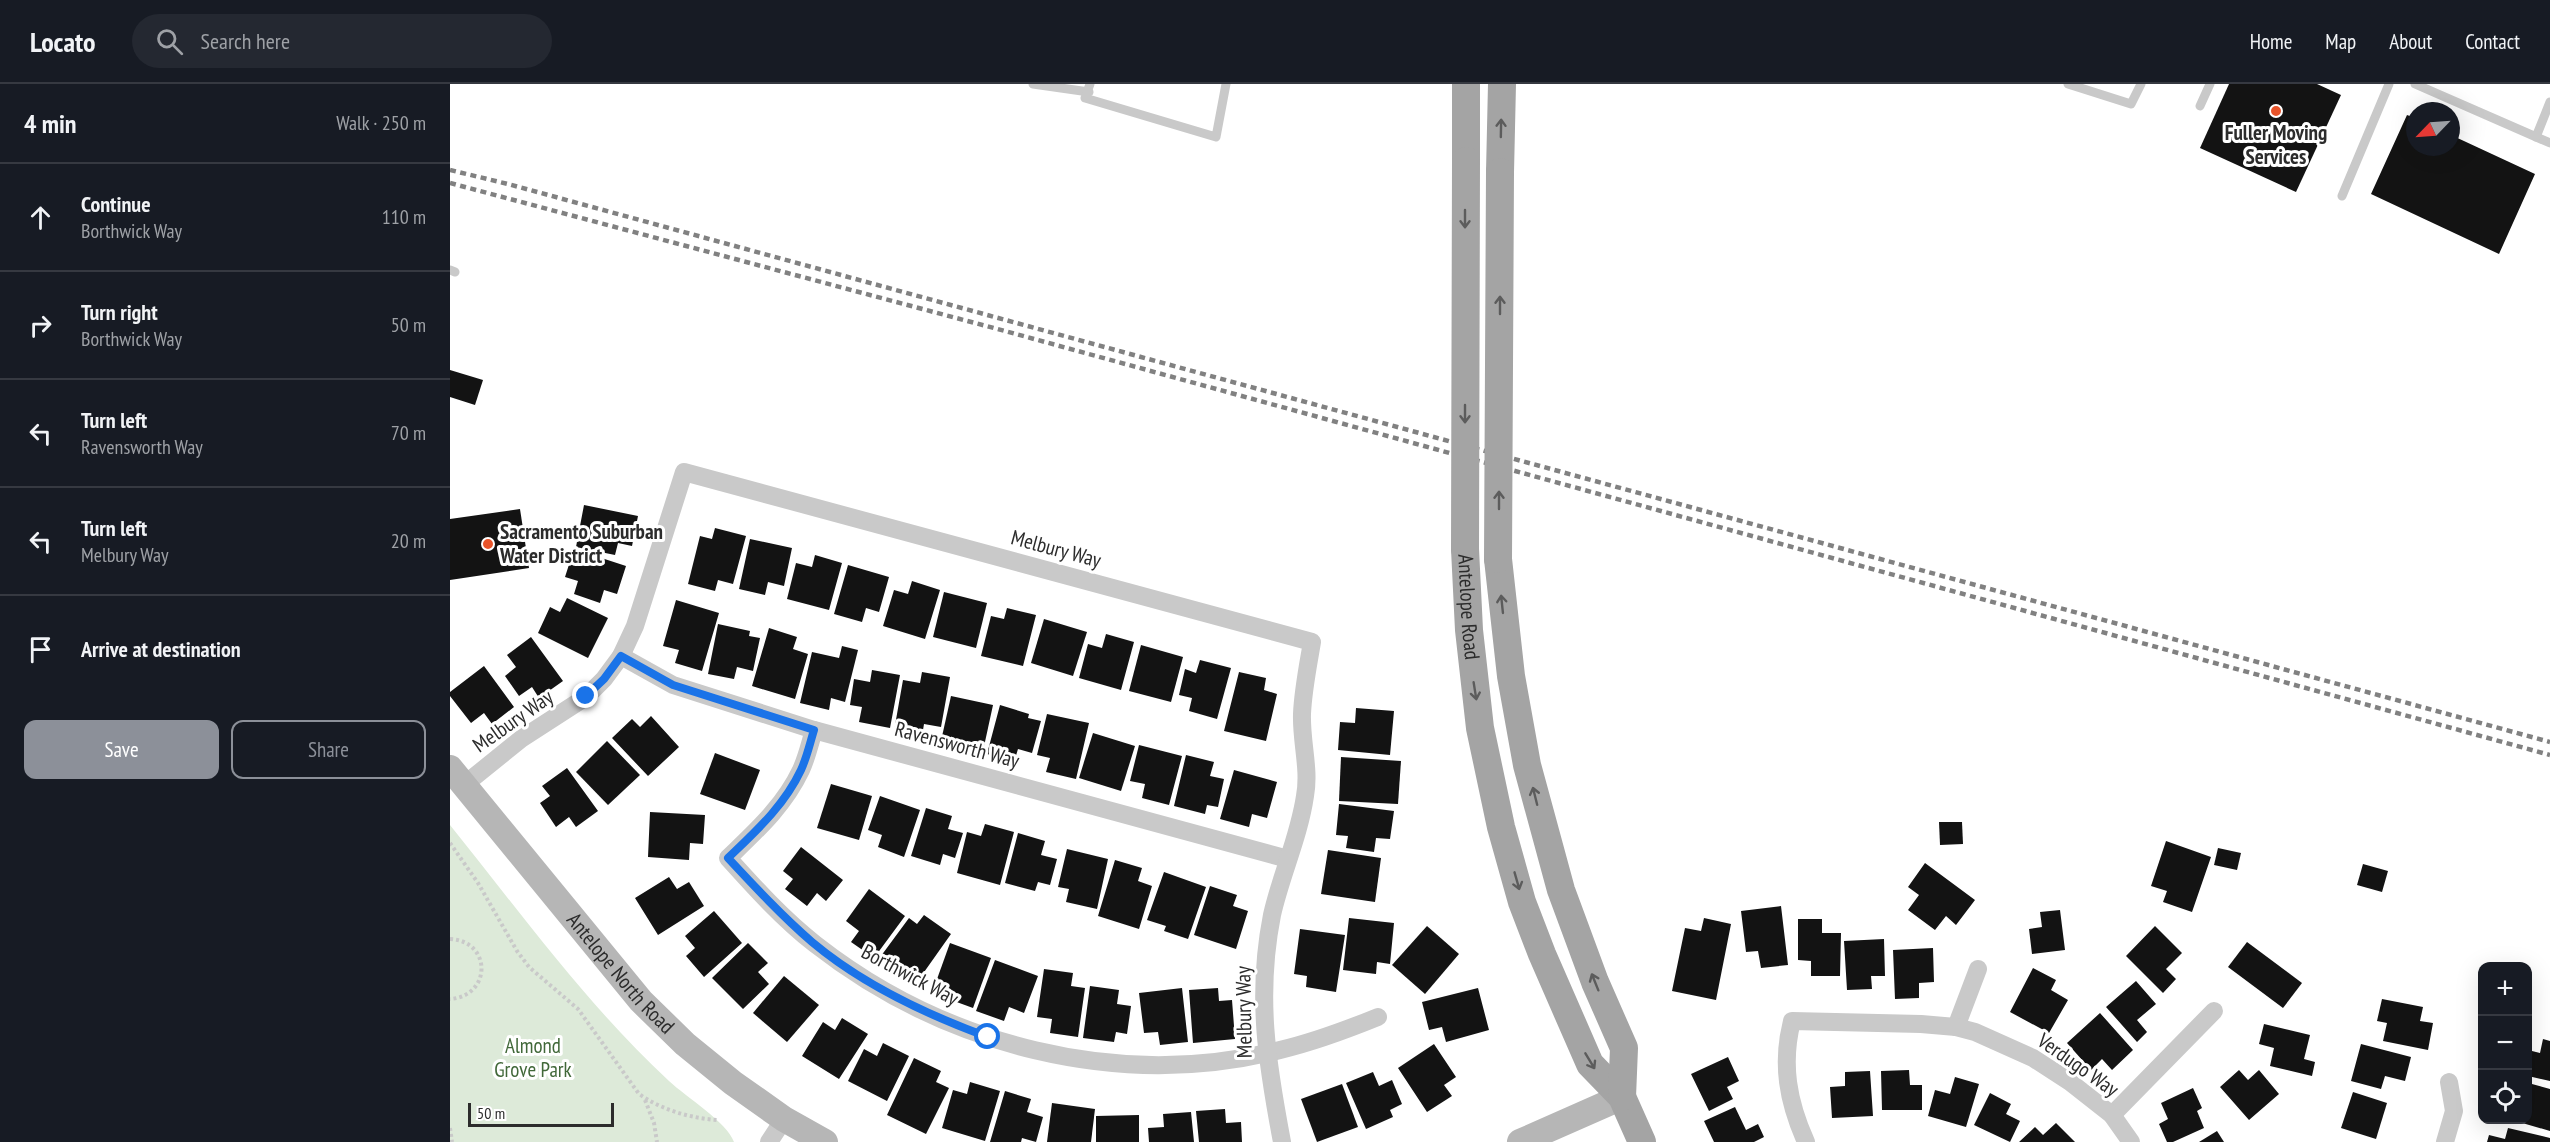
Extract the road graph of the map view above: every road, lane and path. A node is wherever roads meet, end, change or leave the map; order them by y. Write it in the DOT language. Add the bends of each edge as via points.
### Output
graph roads {
  1 [pos="1033,84"];
  2 [pos="1227,84"];
  3 [pos="1466,84"];
  4 [pos="1502,84"];
  5 [pos="2068,84"];
  6 [pos="2141,84"];
  7 [pos="2210,84"];
  8 [pos="2389,84"];
  9 [pos="2415,84"];
  10 [pos="1090,88"];
  11 [pos="2550,102"];
  12 [pos="2200,106"];
  13 [pos="2536,137"];
  14 [pos="2550,143"];
  15 [pos="2342,196"];
  16 [pos="621,656"];
  17 [pos="814,730"];
  18 [pos="457,777"];
  19 [pos="450,843"];
  20 [pos="1288,859"];
  21 [pos="450,939"];
  22 [pos="1978,969"];
  23 [pos="450,999"];
  24 [pos="2214,1011"];
  25 [pos="1378,1017"];
  26 [pos="1956,1027"];
  27 [pos="1266,1053"];
  28 [pos="2449,1082"];
  29 [pos="644,1097"];
  30 [pos="1622,1097"];
  31 [pos="2112,1115"];
  32 [pos="784,1119"];
  33 [pos="717,1120"];
  34 [pos="450,1128"];
  35 [pos="452,1142"];
  36 [pos="657,1142"];
  37 [pos="769,1142"];
  38 [pos="825,1142"];
  39 [pos="1282,1142"];
  40 [pos="1520,1142"];
  41 [pos="1642,1142"];
  42 [pos="1806,1142"];
  43 [pos="2131,1142"];
  44 [pos="2445,1142"];
  1 -- 10 [label="lane"];
  2 -- 10 [label="lane" via="1216,136 1085,98"];
  3 -- 30 [label="main road, Antelope Road, one-way, bridge" via="1465,588 1480,728 1501,827 1522,902 1542,954 1590,1064"];
  30 -- 4 [label="main road, Antelope Road, one-way, bridge" via="1624,1048 1561,890 1527,765 1511,676 1498,559"];
  5 -- 6 [label="lane" via="2132,104"];
  7 -- 12 [label="lane"];
  8 -- 15 [label="lane"];
  9 -- 13 [label="lane"];
  11 -- 13 [label="lane"];
  13 -- 14 [label="lane"];
  16 -- 17 [label="street, Ravensworth Way" via="673,685"];
  16 -- 18 [label="street, Melbury Way" via="586,696"];
  16 -- 20 [label="street, Melbury Way" via="635,626 684,472 1312,642 1302,716 1306,794"];
  17 -- 20 [label="street, Ravensworth Way"];
  17 -- 27 [label="street, Borthwick Way" via="788,795 728,858 813,943 851,971 943,1021 1034,1050 1128,1064 1185,1064"];
  18 -- 32 [label="main road, Antelope North Road" via="641,1001 693,1051"];
  19 -- 29 [label="path" via="529,967 578,1009"];
  20 -- 27 [label="street, Melbury Way" via="1266,953"];
  21 -- 23 [label="path" via="475,949 481,969 476,988 465,996"];
  22 -- 26 [label="street"];
  24 -- 31 [label="street"];
  25 -- 27 [label="street" via="1334,1035"];
  26 -- 31 [label="street, Verdugo Way" via="2033,1058"];
  26 -- 42 [label="street, Verdugo Way" via="1792,1021 1785,1067 1789,1099"];
  27 -- 39 [label="street, Melbury Way"];
  28 -- 44 [label="street" via="2454,1111"];
  29 -- 33 [label="path" via="693,1119"];
  29 -- 36 [label="path"];
  30 -- 40 [label="main road"];
  30 -- 41 [label="main road, Antelope Road"];
  31 -- 43 [label="street, Verdugo Way"];
  32 -- 37 [label="street"];
  32 -- 38 [label="main road, Antelope North Road"];
  34 -- 35 [label="path"];
}
